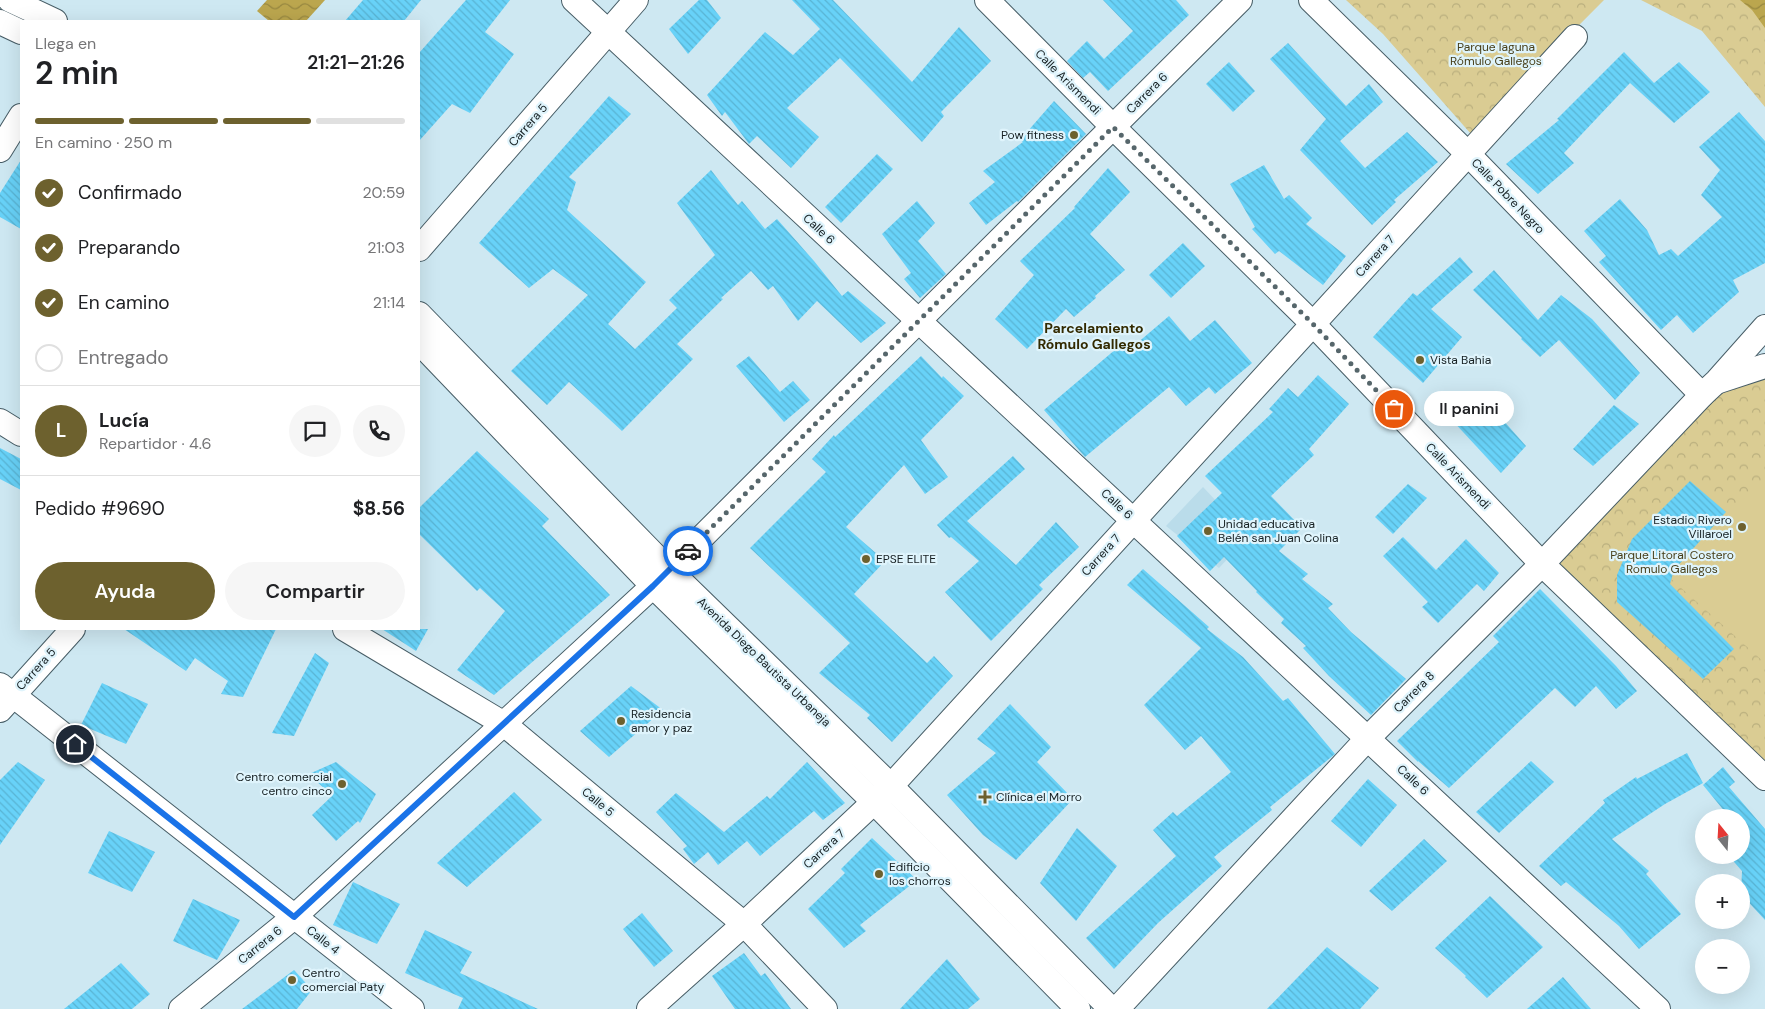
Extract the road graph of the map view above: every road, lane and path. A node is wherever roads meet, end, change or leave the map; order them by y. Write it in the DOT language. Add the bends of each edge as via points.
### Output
graph roads {
  1 [pos="10,0"];
  2 [pos="574,0"];
  3 [pos="636,0"];
  4 [pos="987,0"];
  5 [pos="1240,0"];
  6 [pos="1311,0"];
  7 [pos="53,20"];
  8 [pos="0,22"];
  9 [pos="20,32"];
  10 [pos="609,32"];
  11 [pos="1575,37"];
  12 [pos="20,118"];
  13 [pos="1113,127"];
  14 [pos="0,150"];
  15 [pos="1468,154"];
  16 [pos="420,248"];
  17 [pos="420,315"];
  18 [pos="918,322"];
  19 [pos="1313,324"];
  20 [pos="1765,327"];
  21 [pos="420,343"];
  22 [pos="1765,366"];
  23 [pos="1709,388"];
  24 [pos="0,421"];
  25 [pos="20,433"];
  26 [pos="1134,519"];
  27 [pos="1542,564"];
  28 [pos="669,570"];
  29 [pos="653,586"];
  30 [pos="72,630"];
  31 [pos="347,630"];
  32 [pos="4,697"];
  33 [pos="504,724"];
  34 [pos="1368,738"];
  35 [pos="1765,778"];
  36 [pos="891,786"];
  37 [pos="874,802"];
  38 [pos="294,917"];
  39 [pos="744,924"];
  40 [pos="181,1009"];
  41 [pos="412,1009"];
  42 [pos="649,1009"];
  43 [pos="825,1009"];
  44 [pos="1078,1009"];
  45 [pos="1111,1009"];
  46 [pos="1117,1009"];
  47 [pos="1658,1009"];
  1 -- 7 [label="street"];
  2 -- 10 [label="street, Calle 6"];
  3 -- 10 [label="street, Carrera 5"];
  4 -- 13 [label="street, Calle Arismendi"];
  5 -- 13 [label="street, Carrera 6"];
  6 -- 15 [label="street, Calle Pobre Negro"];
  8 -- 9 [label="street"];
  10 -- 16 [label="street, Carrera 5"];
  10 -- 18 [label="street, Calle 6"];
  11 -- 15 [label="street, Carrera 7"];
  12 -- 14 [label="street"];
  13 -- 18 [label="street, Carrera 6"];
  13 -- 19 [label="street, Calle Arismendi"];
  15 -- 19 [label="street, Carrera 7"];
  15 -- 23 [label="street, Calle Pobre Negro"];
  17 -- 28 [label="street, Avenida Diego Bautista Urbaneja"];
  18 -- 26 [label="street, Calle 6"];
  18 -- 28 [label="street, Carrera 6"];
  19 -- 26 [label="street, Carrera 7"];
  19 -- 27 [label="street, Calle Arismendi"];
  20 -- 23 [label="street, Carrera 8"];
  21 -- 29 [label="street, Avenida Diego Bautista Urbaneja"];
  22 -- 23 [label="street, Carrera 8"];
  23 -- 27 [label="street, Carrera 8"];
  24 -- 25 [label="street"];
  26 -- 34 [label="street, Calle 6"];
  26 -- 36 [label="street, Carrera 7"];
  27 -- 34 [label="street, Carrera 8"];
  27 -- 35 [label="street, Calle Arismendi"];
  28 -- 29 [label="street, Carrera 6"];
  28 -- 36 [label="street, Avenida Diego Bautista Urbaneja"];
  29 -- 33 [label="street, Carrera 6"];
  29 -- 37 [label="street, Avenida Diego Bautista Urbaneja"];
  30 -- 32 [label="street, Carrera 5"];
  31 -- 33 [label="street, Calle 5"];
  32 -- 38 [label="street, Calle 4"];
  33 -- 38 [label="street, Carrera 6"];
  33 -- 39 [label="street, Calle 5"];
  34 -- 46 [label="street, Carrera 8"];
  34 -- 47 [label="street, Calle 6"];
  36 -- 37 [label="street, Carrera 7"];
  36 -- 45 [label="street, Avenida Diego Bautista Urbaneja"];
  37 -- 39 [label="street, Carrera 7"];
  37 -- 44 [label="street, Avenida Diego Bautista Urbaneja"];
  38 -- 40 [label="street, Carrera 6"];
  38 -- 41 [label="street, Calle 4"];
  39 -- 42 [label="street, Carrera 7"];
  39 -- 43 [label="street, Calle 5"];
}
